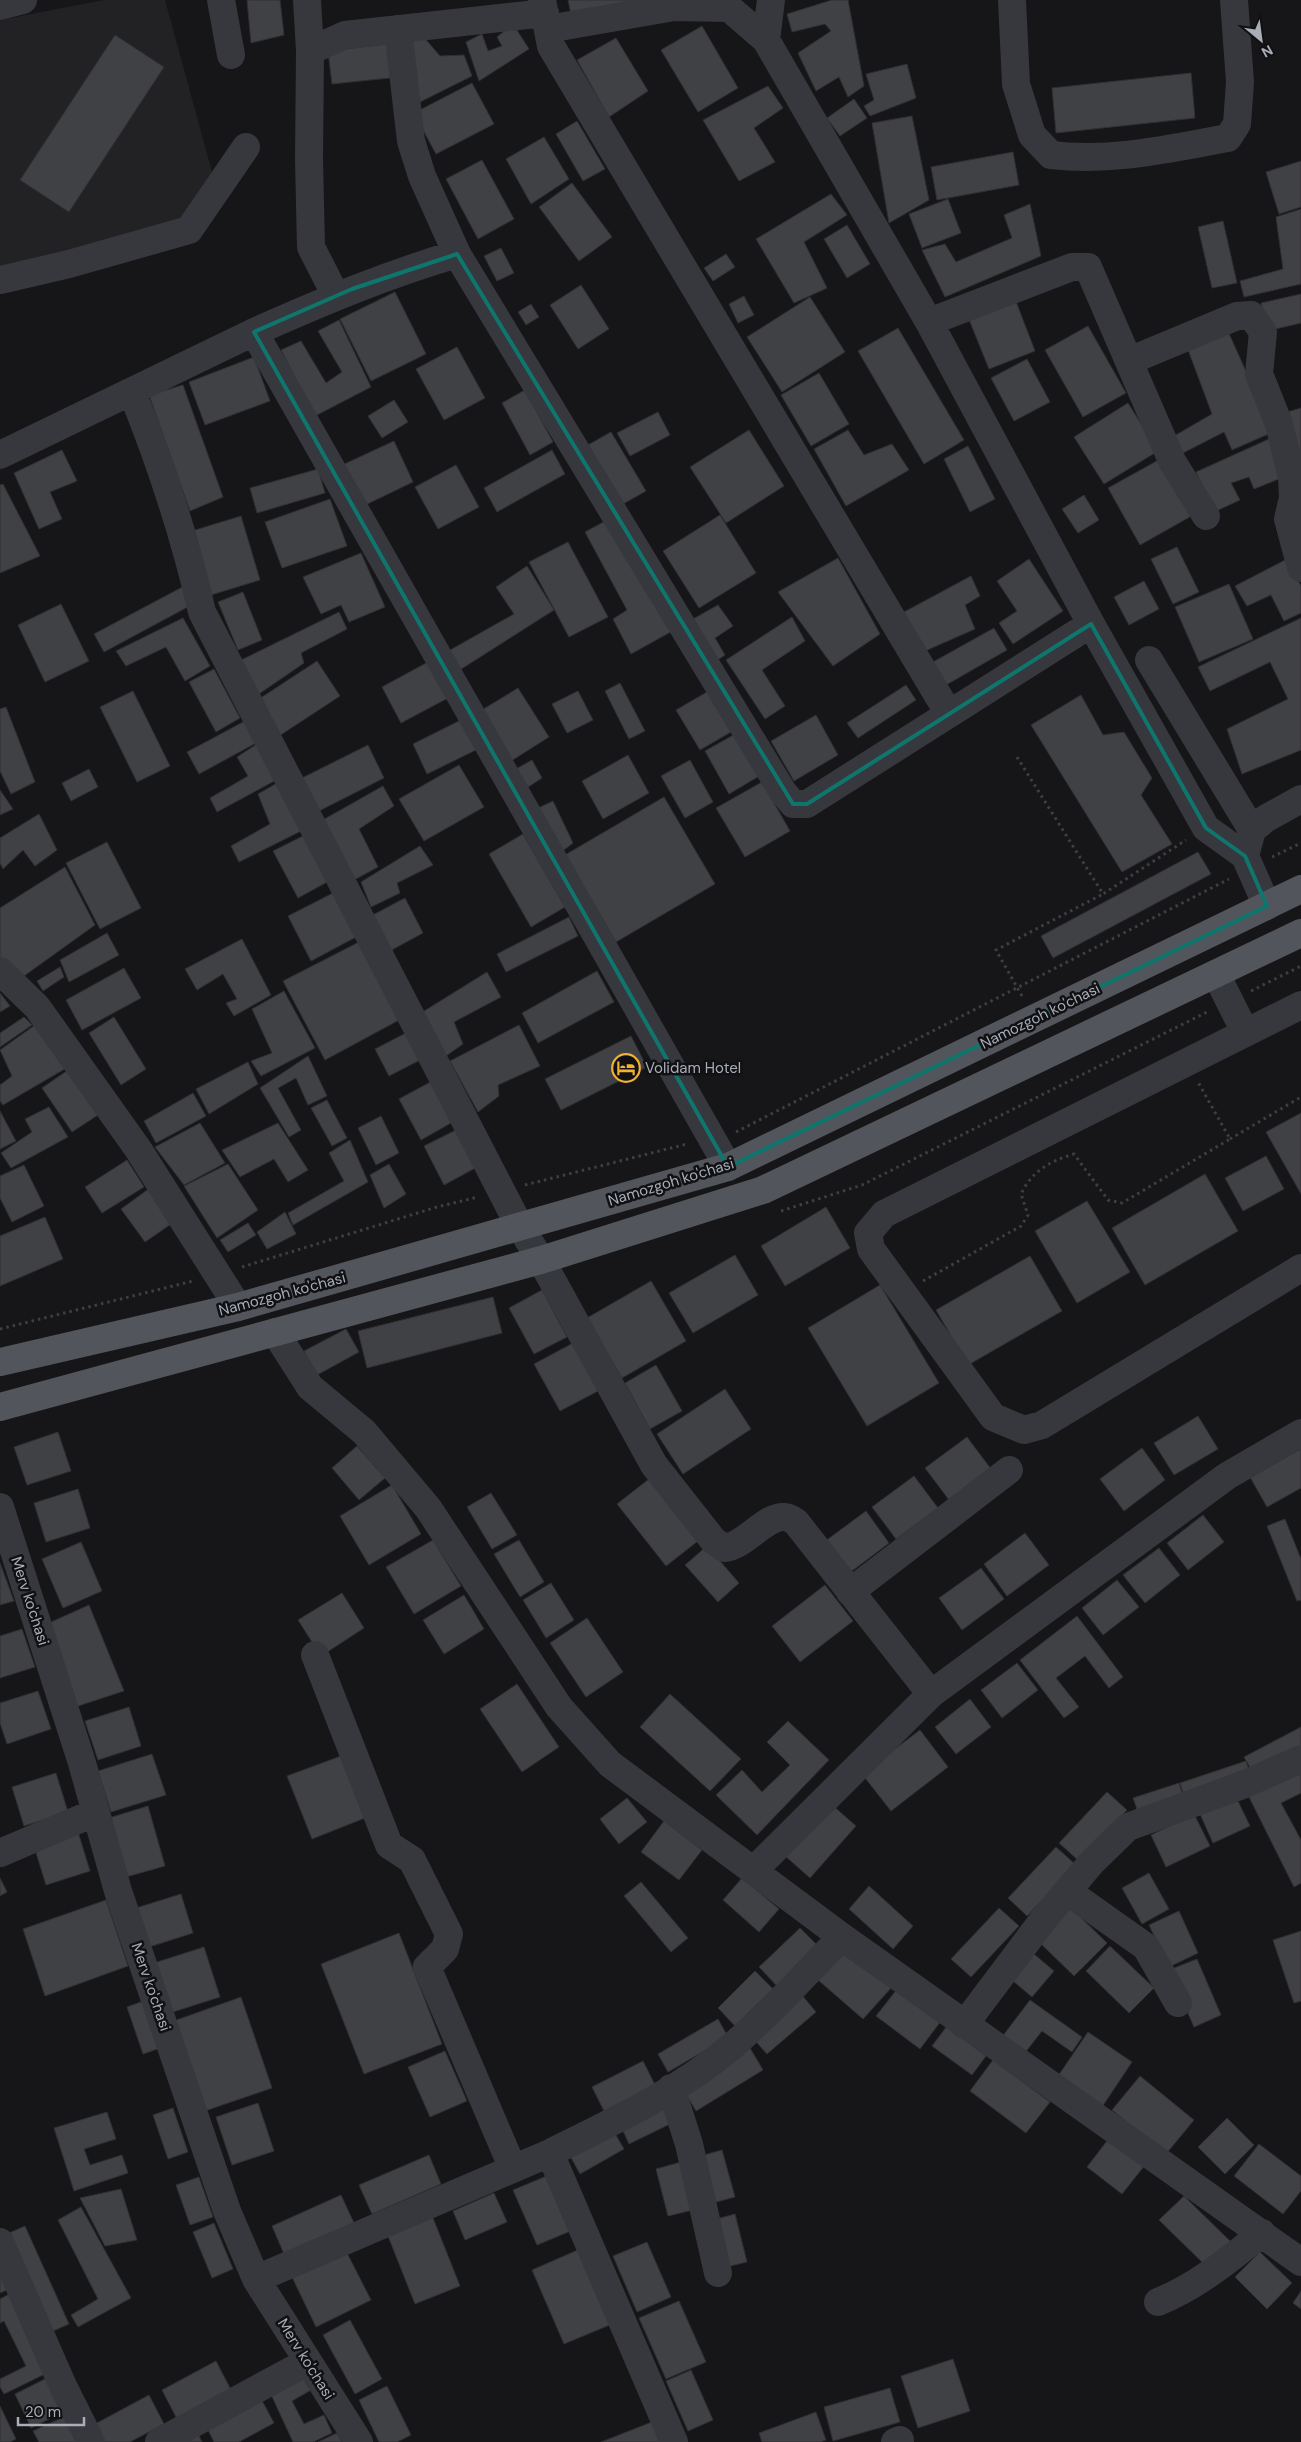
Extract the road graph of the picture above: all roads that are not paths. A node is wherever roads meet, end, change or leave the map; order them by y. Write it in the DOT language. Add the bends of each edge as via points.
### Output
graph roads {
  1 [pos="23,0"];
  2 [pos="221,0"];
  3 [pos="307,0"];
  4 [pos="771,0"];
  5 [pos="1012,0"];
  6 [pos="1234,0"];
  7 [pos="0,6"];
  8 [pos="545,14"];
  9 [pos="398,29"];
  10 [pos="766,40"];
  11 [pos="310,51"];
  12 [pos="231,55"];
  13 [pos="246,147"];
  14 [pos="456,254"];
  15 [pos="0,280"];
  16 [pos="336,296"];
  17 [pos="929,322"];
  18 [pos="254,332"];
  19 [pos="1130,361"];
  20 [pos="132,392"];
  21 [pos="0,455"];
  22 [pos="1206,516"];
  23 [pos="1301,568"];
  24 [pos="1092,624"];
  25 [pos="1149,660"];
  26 [pos="949,714"];
  27 [pos="1301,799"];
  28 [pos="1252,830"];
  29 [pos="1248,862"];
  30 [pos="1301,890"];
  31 [pos="1267,906"];
  32 [pos="1301,933"];
  33 [pos="0,971"];
  34 [pos="1216,974"];
  35 [pos="1301,1005"];
  36 [pos="1245,1032"];
  37 [pos="728,1167"];
  38 [pos="520,1227"];
  39 [pos="541,1260"];
  40 [pos="1301,1268"];
  41 [pos="238,1307"];
  42 [pos="276,1332"];
  43 [pos="0,1362"];
  44 [pos="0,1407"];
  45 [pos="1301,1433"];
  46 [pos="1009,1470"];
  47 [pos="0,1507"];
  48 [pos="850,1592"];
  49 [pos="315,1655"];
  50 [pos="931,1694"];
  51 [pos="1301,1759"];
  52 [pos="96,1812"];
  53 [pos="0,1853"];
  54 [pos="754,1870"];
  55 [pos="1067,1890"];
  56 [pos="842,1937"];
  57 [pos="1178,2003"];
  58 [pos="964,2025"];
  59 [pos="671,2088"];
  60 [pos="550,2153"];
  61 [pos="513,2169"];
  62 [pos="1262,2233"];
  63 [pos="0,2242"];
  64 [pos="1301,2262"];
  65 [pos="718,2273"];
  66 [pos="256,2279"];
  67 [pos="1158,2302"];
  68 [pos="307,2362"];
  69 [pos="91,2442"];
  70 [pos="158,2442"];
  71 [pos="359,2442"];
  72 [pos="674,2442"];
  1 -- 7 [label="street"];
  2 -- 12 [label="street"];
  3 -- 11 [label="street"];
  4 -- 10 [label="street"];
  5 -- 6 [label="street" via="1016,84 1032,135 1051,156 1085,159 1130,156 1228,138 1237,124 1240,82"];
  8 -- 9 [label="street"];
  8 -- 10 [label="street" via="674,7 728,8"];
  8 -- 26 [label="street" via="551,46"];
  9 -- 11 [label="street" via="345,35"];
  9 -- 14 [label="street" via="411,141 422,176"];
  10 -- 17 [label="street"];
  11 -- 16 [label="street" via="311,247"];
  13 -- 15 [label="street" via="189,230"];
  14 -- 16 [label="street" via="399,271"];
  14 -- 26 [label="street" via="793,804 807,804"];
  16 -- 18 [label="street"];
  17 -- 19 [label="street" via="1072,267 1088,267"];
  17 -- 24 [label="street"];
  18 -- 20 [label="street"];
  18 -- 37 [label="street"];
  19 -- 22 [label="street" via="1172,461"];
  19 -- 23 [label="street" via="1237,316 1251,315 1263,332 1259,374 1279,424 1292,477 1288,519"];
  20 -- 21 [label="street"];
  20 -- 38 [label="street" via="190,559 202,612"];
  24 -- 26 [label="street"];
  24 -- 29 [label="street" via="1206,828"];
  25 -- 28 [label="street"];
  27 -- 28 [label="street"];
  28 -- 29 [label="street"];
  29 -- 31 [label="street"];
  30 -- 31 [label="main road, Namozgoh ko'chasi"];
  31 -- 37 [label="main road, Namozgoh ko'chasi"];
  32 -- 34 [label="main road"];
  33 -- 41 [label="street" via="37,1007 138,1149"];
  34 -- 36 [label="street"];
  34 -- 39 [label="main road" via="763,1190"];
  35 -- 36 [label="street"];
  36 -- 40 [label="street" via="884,1214 868,1233 871,1249 993,1418 1024,1430 1042,1425"];
  37 -- 38 [label="main road, Namozgoh ko'chasi"];
  38 -- 39 [label="street"];
  38 -- 41 [label="main road, Namozgoh ko'chasi"];
  39 -- 42 [label="main road"];
  39 -- 48 [label="street" via="654,1464 714,1540 724,1548 735,1547 771,1521 784,1517 790,1519 796,1522"];
  41 -- 43 [label="main road, Namozgoh ko'chasi"];
  42 -- 44 [label="main road"];
  42 -- 54 [label="street" via="310,1387 364,1432 428,1508 559,1706 610,1764"];
  45 -- 50 [label="street" via="1227,1476"];
  46 -- 48 [label="street"];
  47 -- 52 [label="street, Merv ko'chasi"];
  48 -- 50 [label="street"];
  49 -- 61 [label="street" via="389,1845 412,1860 449,1934 445,1949 427,1967"];
  50 -- 54 [label="street"];
  51 -- 55 [label="street" via="1245,1784 1128,1827"];
  52 -- 53 [label="street"];
  52 -- 66 [label="street, Merv ko'chasi" via="118,1891 227,2211"];
  54 -- 56 [label="street"];
  55 -- 57 [label="street" via="1146,1947"];
  55 -- 58 [label="street"];
  56 -- 58 [label="street"];
  56 -- 59 [label="street" via="730,2048"];
  58 -- 62 [label="street"];
  59 -- 60 [label="street"];
  59 -- 65 [label="street" via="689,2144"];
  60 -- 61 [label="street"];
  60 -- 72 [label="street"];
  61 -- 66 [label="street"];
  62 -- 64 [label="street"];
  62 -- 67 [label="street" via="1219,2268 1181,2293"];
  63 -- 69 [label="street"];
  66 -- 68 [label="street, Merv ko'chasi"];
  68 -- 70 [label="street"];
  68 -- 71 [label="street, Merv ko'chasi"];
}
